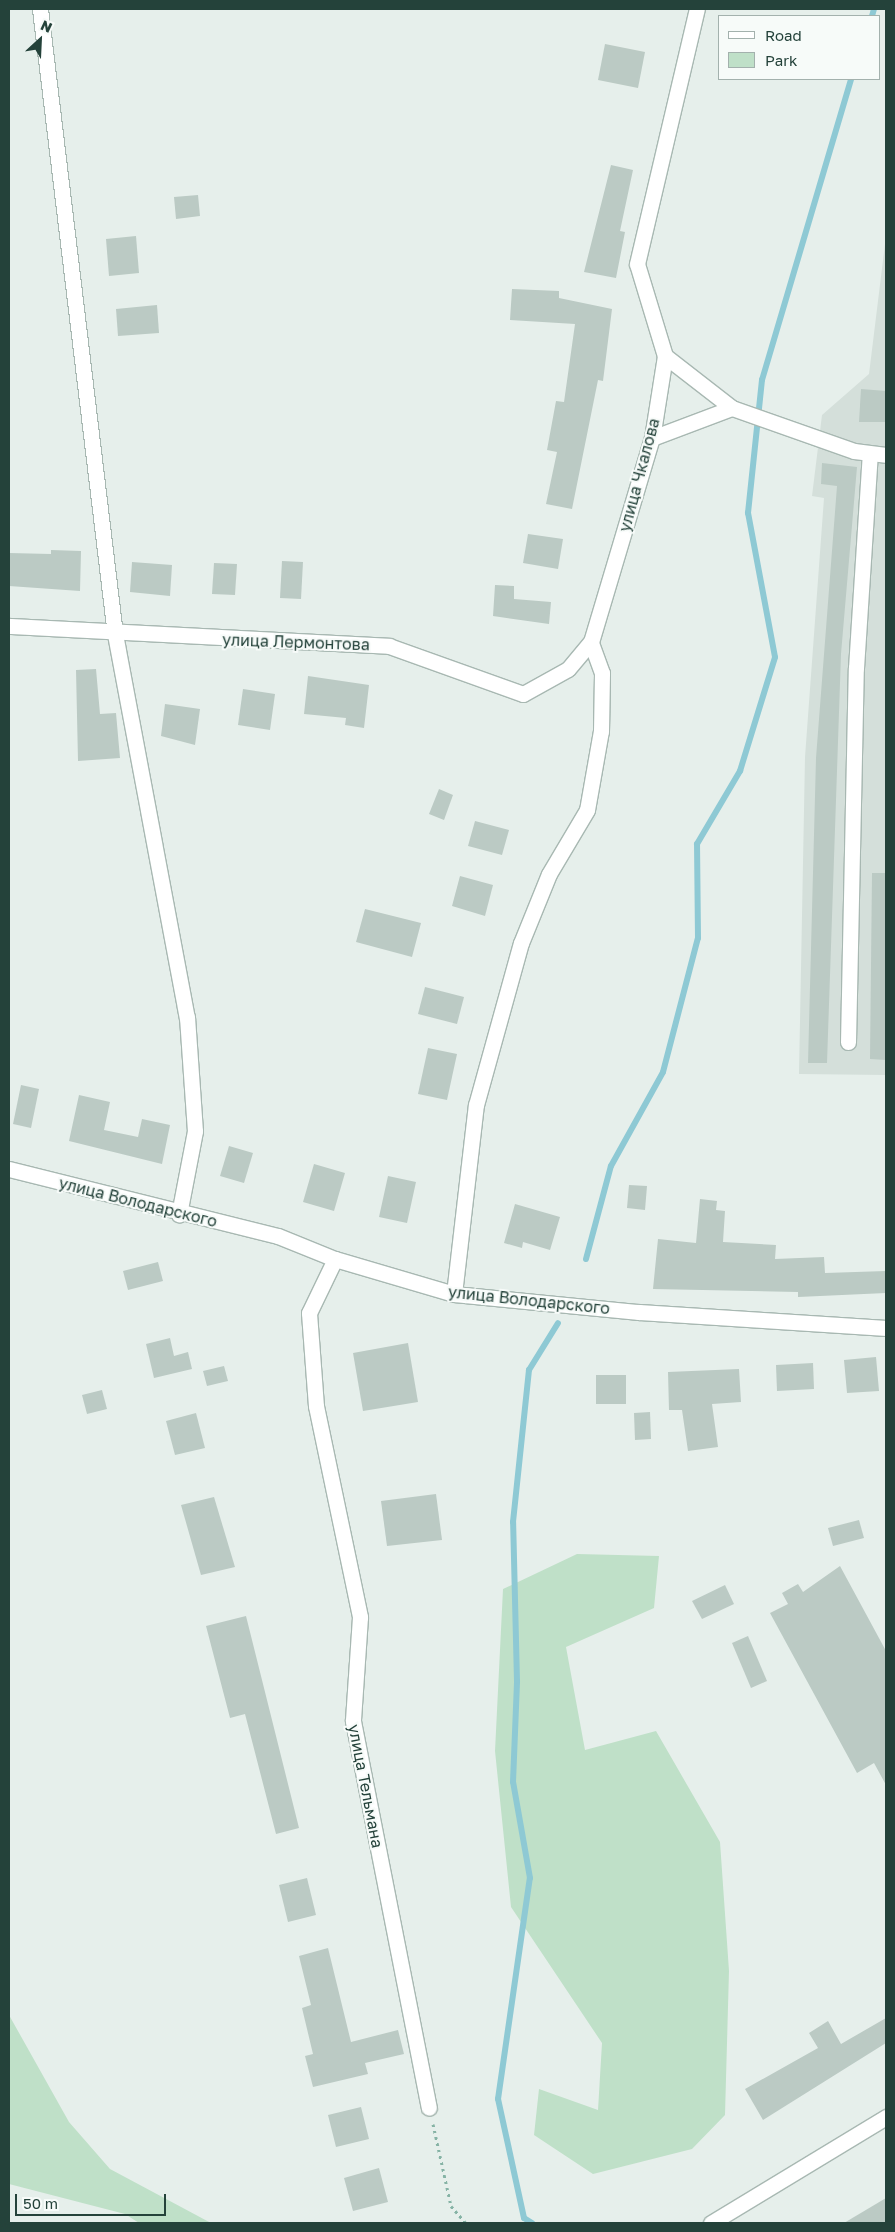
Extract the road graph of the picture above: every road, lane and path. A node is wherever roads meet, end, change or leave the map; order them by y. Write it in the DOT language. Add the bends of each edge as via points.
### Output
graph roads {
  1 [pos="40,9"];
  2 [pos="697,9"];
  3 [pos="665,356"];
  4 [pos="732,408"];
  5 [pos="652,438"];
  6 [pos="870,453"];
  7 [pos="886,455"];
  8 [pos="9,626"];
  9 [pos="115,634"];
  10 [pos="591,642"];
  11 [pos="568,669"];
  12 [pos="848,1042"];
  13 [pos="9,1169"];
  14 [pos="179,1214"];
  15 [pos="334,1259"];
  16 [pos="454,1294"];
  17 [pos="886,1328"];
  18 [pos="429,2108"];
  19 [pos="886,2117"];
  20 [pos="466,2223"];
  21 [pos="711,2223"];
  1 -- 9 [label="street"];
  2 -- 3 [label="street, улица Чкалова" via="637,264"];
  3 -- 4 [label="street"];
  3 -- 5 [label="street, улица Чкалова"];
  4 -- 5 [label="street"];
  4 -- 6 [label="street"];
  5 -- 10 [label="street, улица Чкалова"];
  6 -- 7 [label="street"];
  6 -- 12 [label="street" via="856,668"];
  8 -- 9 [label="street, улица Лермонтова"];
  9 -- 11 [label="street, улица Лермонтова" via="389,646 523,694"];
  9 -- 14 [label="street" via="187,1016 195,1131"];
  10 -- 11 [label="street, улица Чкалова"];
  10 -- 16 [label="street" via="602,673 601,731 588,810 549,874 521,943 481,1086"];
  13 -- 14 [label="street, улица Володарского"];
  14 -- 15 [label="street, улица Володарского" via="278,1236"];
  15 -- 16 [label="street, улица Володарского"];
  15 -- 18 [label="street, улица Тельмана" via="309,1313 316,1406 360,1616 352,1720"];
  16 -- 17 [label="street, улица Володарского" via="639,1312"];
  18 -- 20 [label="path" via="452,2206"];
  19 -- 21 [label="street"];
}
